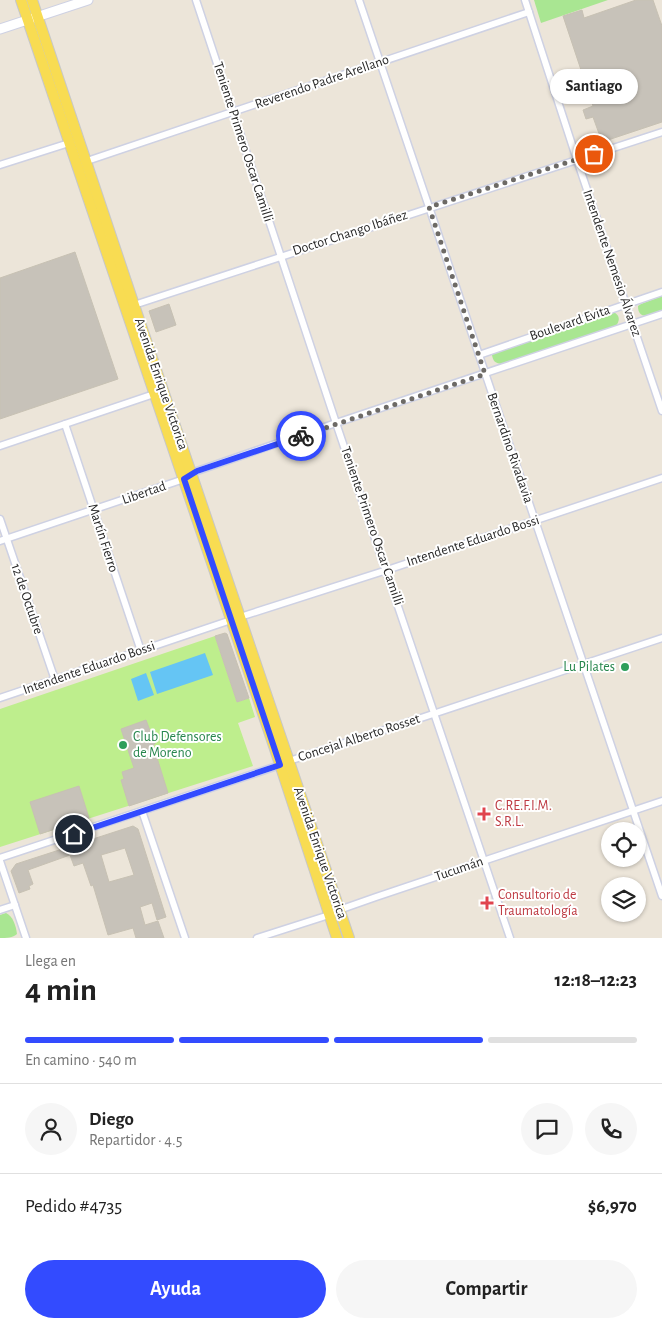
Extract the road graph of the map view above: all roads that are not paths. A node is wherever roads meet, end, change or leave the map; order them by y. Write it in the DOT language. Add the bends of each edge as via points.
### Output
graph roads {
  1 [pos="21,0"];
  2 [pos="32,0"];
  3 [pos="88,0"];
  4 [pos="196,0"];
  5 [pos="360,0"];
  6 [pos="525,0"];
  7 [pos="529,12"];
  8 [pos="38,16"];
  9 [pos="27,20"];
  10 [pos="0,29"];
  11 [pos="381,63"];
  12 [pos="234,112"];
  13 [pos="662,132"];
  14 [pos="69,143"];
  15 [pos="577,160"];
  16 [pos="87,162"];
  17 [pos="0,165"];
  18 [pos="429,207"];
  19 [pos="281,256"];
  20 [pos="662,292"];
  21 [pos="625,304"];
  22 [pos="129,307"];
  23 [pos="662,314"];
  24 [pos="632,324"];
  25 [pos="479,355"];
  26 [pos="485,374"];
  27 [pos="154,394"];
  28 [pos="662,411"];
  29 [pos="336,423"];
  30 [pos="65,424"];
  31 [pos="0,446"];
  32 [pos="188,477"];
  33 [pos="662,478"];
  34 [pos="94,510"];
  35 [pos="0,519"];
  36 [pos="535,521"];
  37 [pos="3,540"];
  38 [pos="387,570"];
  39 [pos="235,619"];
  40 [pos="662,638"];
  41 [pos="141,651"];
  42 [pos="583,664"];
  43 [pos="55,680"];
  44 [pos="0,698"];
  45 [pos="435,714"];
  46 [pos="285,763"];
  47 [pos="662,801"];
  48 [pos="142,811"];
  49 [pos="632,811"];
  50 [pos="0,859"];
  51 [pos="484,861"];
  52 [pos="662,896"];
  53 [pos="15,905"];
  54 [pos="0,910"];
  55 [pos="334,912"];
  56 [pos="24,938"];
  57 [pos="185,938"];
  58 [pos="257,938"];
  59 [pos="337,938"];
  60 [pos="349,938"];
  61 [pos="510,938"];
  1 -- 9 [label="main road, Avenida Enrique Victorica"];
  2 -- 8 [label="main road, Avenida Enrique Victorica"];
  3 -- 8 [label="street"];
  4 -- 12 [label="street, Teniente Primero Oscar Camilli"];
  5 -- 11 [label="street, Bernardino Rivadavia"];
  6 -- 7 [label="street, Intendente Nemesio Álvarez"];
  7 -- 11 [label="street, Reverendo Padre Arellano"];
  7 -- 15 [label="street, Intendente Nemesio Álvarez"];
  8 -- 9 [label="street"];
  8 -- 16 [label="main road, Avenida Enrique Victorica"];
  9 -- 10 [label="street"];
  9 -- 14 [label="main road, Avenida Enrique Victorica"];
  11 -- 12 [label="street, Reverendo Padre Arellano"];
  11 -- 18 [label="street, Bernardino Rivadavia"];
  12 -- 16 [label="street, Reverendo Padre Arellano"];
  12 -- 19 [label="street, Teniente Primero Oscar Camilli"];
  13 -- 15 [label="street, Doctor Chango Ibáñez"];
  14 -- 17 [label="street"];
  14 -- 22 [label="main road, Avenida Enrique Victorica"];
  15 -- 18 [label="street, Doctor Chango Ibáñez"];
  15 -- 21 [label="street, Intendente Nemesio Álvarez"];
  16 -- 22 [label="main road, Avenida Enrique Victorica"];
  18 -- 19 [label="street, Doctor Chango Ibáñez"];
  18 -- 25 [label="street, Bernardino Rivadavia"];
  19 -- 22 [label="street, Doctor Chango Ibáñez"];
  19 -- 29 [label="street, Teniente Primero Oscar Camilli"];
  20 -- 21 [label="street, Boulevard Evita"];
  21 -- 24 [label="street, Intendente Nemesio Álvarez"];
  21 -- 25 [label="street, Boulevard Evita"];
  22 -- 27 [label="main road, Avenida Enrique Victorica"];
  22 -- 32 [label="main road, Avenida Enrique Victorica"];
  23 -- 24 [label="street, Boulevard Evita"];
  24 -- 26 [label="street, Boulevard Evita"];
  24 -- 28 [label="street, Intendente Nemesio Álvarez"];
  25 -- 26 [label="street, Bernardino Rivadavia"];
  26 -- 29 [label="street, Libertad"];
  26 -- 36 [label="street, Bernardino Rivadavia"];
  27 -- 30 [label="street"];
  27 -- 32 [label="main road, Avenida Enrique Victorica"];
  29 -- 32 [label="street, Libertad"];
  29 -- 38 [label="street, Teniente Primero Oscar Camilli"];
  30 -- 31 [label="street"];
  30 -- 34 [label="street, Martín Fierro"];
  32 -- 34 [label="street, Libertad"];
  32 -- 39 [label="main road, Avenida Enrique Victorica"];
  33 -- 36 [label="street, Intendente Eduardo Bossi"];
  34 -- 37 [label="street, Libertad"];
  34 -- 41 [label="street, Martín Fierro"];
  35 -- 37 [label="street, 12 de Octubre"];
  36 -- 38 [label="street, Intendente Eduardo Bossi"];
  36 -- 42 [label="street, Bernardino Rivadavia"];
  37 -- 43 [label="street, 12 de Octubre"];
  38 -- 39 [label="street, Intendente Eduardo Bossi"];
  38 -- 45 [label="street, Teniente Primero Oscar Camilli"];
  39 -- 41 [label="street, Intendente Eduardo Bossi"];
  39 -- 46 [label="main road, Avenida Enrique Victorica"];
  40 -- 42 [label="street, Concejal Alberto Rosset"];
  41 -- 43 [label="street, Intendente Eduardo Bossi"];
  42 -- 45 [label="street, Concejal Alberto Rosset"];
  42 -- 49 [label="street, Bernardino Rivadavia"];
  43 -- 44 [label="street, Intendente Eduardo Bossi"];
  45 -- 46 [label="street, Concejal Alberto Rosset"];
  45 -- 51 [label="street, Teniente Primero Oscar Camilli"];
  46 -- 48 [label="street, Concejal Alberto Rosset"];
  46 -- 55 [label="main road, Avenida Enrique Victorica"];
  47 -- 49 [label="street, Tucumán"];
  48 -- 50 [label="street, Concejal Alberto Rosset"];
  48 -- 57 [label="street"];
  49 -- 51 [label="street, Tucumán"];
  49 -- 52 [label="street, Bernardino Rivadavia"];
  50 -- 53 [label="street"];
  51 -- 55 [label="street, Tucumán"];
  51 -- 61 [label="street, Teniente Primero Oscar Camilli"];
  53 -- 54 [label="street"];
  53 -- 56 [label="street"];
  55 -- 58 [label="street, Tucumán"];
  55 -- 59 [label="main road, Avenida Enrique Victorica"];
  55 -- 60 [label="main road, Avenida Enrique Victorica"];
}
